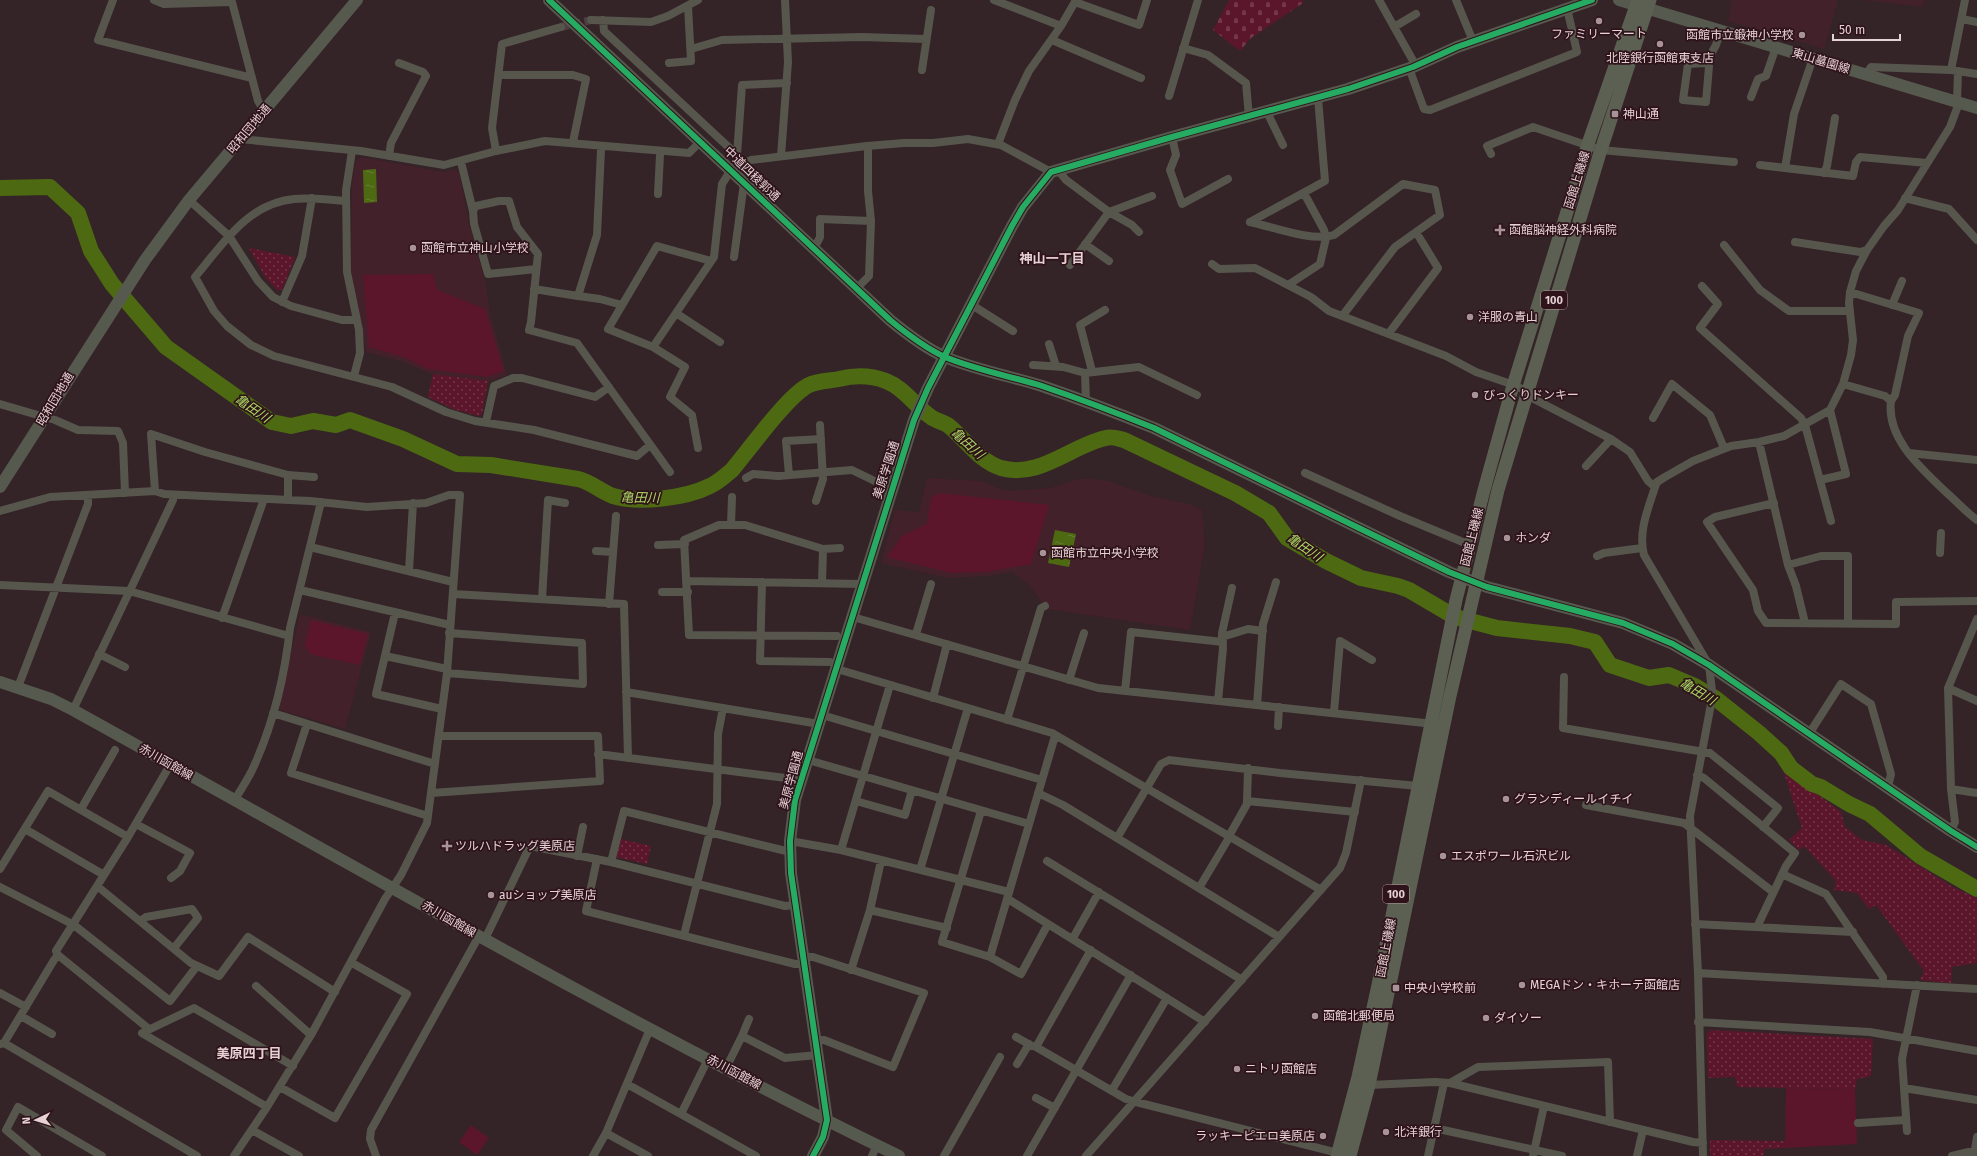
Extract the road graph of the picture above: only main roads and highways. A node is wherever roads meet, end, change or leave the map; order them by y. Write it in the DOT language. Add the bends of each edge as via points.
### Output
graph roads {
  1 [pos="1643,3"];
  2 [pos="1437,724"];
  3 [pos="1342,1155"];
  1 -- 2 [label="main road, 函館上磯線 / 100" via="1601,150 1526,391 1498,490 1464,633"];
  1 -- 2 [label="main road, 函館上磯線 / 100" via="1588,144 1514,384 1449,630"];
  2 -- 3 [label="main road, 函館上磯線 / 100" via="1418,786"];
  2 -- 3 [label="main road, 函館上磯線 / 100" via="1369,1085"];
}
